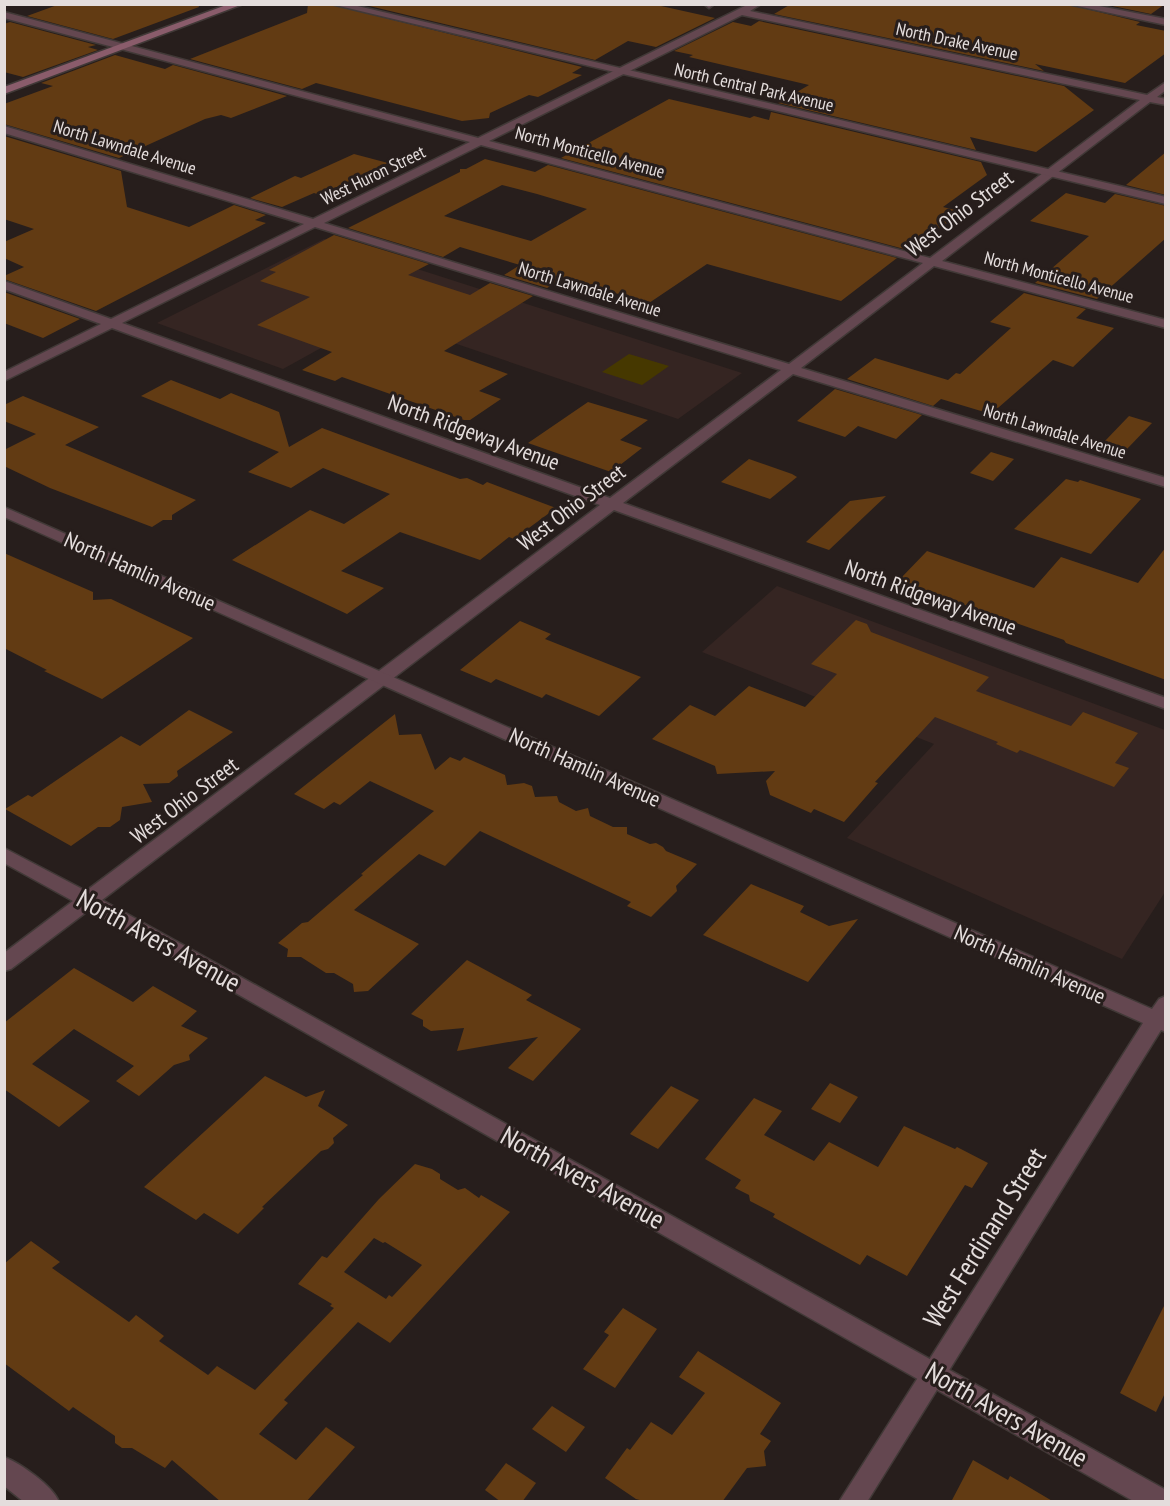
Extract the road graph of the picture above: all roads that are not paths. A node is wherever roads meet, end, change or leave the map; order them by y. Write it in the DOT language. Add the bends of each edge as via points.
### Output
graph roads {
  1 [pos="239,4"];
  2 [pos="334,4"];
  3 [pos="757,4"];
  4 [pos="1072,4"];
  5 [pos="741,12"];
  6 [pos="4,15"];
  7 [pos="1166,22"];
  8 [pos="125,47"];
  9 [pos="620,72"];
  10 [pos="1166,85"];
  11 [pos="4,91"];
  12 [pos="1149,98"];
  13 [pos="1166,102"];
  14 [pos="4,129"];
  15 [pos="480,141"];
  16 [pos="1048,174"];
  17 [pos="1166,201"];
  18 [pos="314,224"];
  19 [pos="932,262"];
  20 [pos="4,285"];
  21 [pos="112,324"];
  22 [pos="1166,324"];
  23 [pos="790,369"];
  24 [pos="4,377"];
  25 [pos="1166,483"];
  26 [pos="612,504"];
  27 [pos="4,511"];
  28 [pos="383,678"];
  29 [pos="1166,704"];
  30 [pos="4,854"];
  31 [pos="89,901"];
  32 [pos="4,964"];
  33 [pos="1162,1016"];
  34 [pos="934,1373"];
  35 [pos="4,1469"];
  36 [pos="46,1502"];
  37 [pos="852,1502"];
  38 [pos="1161,1502"];
  1 -- 8 [label="main road"];
  2 -- 9 [label="street, North Central Park Avenue"];
  3 -- 5 [label="street, West Huron Street"];
  4 -- 7 [label="street"];
  5 -- 9 [label="street, West Huron Street"];
  5 -- 12 [label="street, North Drake Avenue"];
  6 -- 8 [label="street, North Monticello Avenue"];
  8 -- 11 [label="main road"];
  8 -- 15 [label="street, North Monticello Avenue"];
  9 -- 15 [label="street, West Huron Street"];
  9 -- 16 [label="street, North Central Park Avenue"];
  10 -- 12 [label="street, West Ohio Street"];
  12 -- 13 [label="street, North Drake Avenue"];
  12 -- 16 [label="street, West Ohio Street"];
  14 -- 18 [label="street, North Lawndale Avenue"];
  15 -- 18 [label="street, West Huron Street"];
  15 -- 19 [label="street, North Monticello Avenue"];
  16 -- 17 [label="street, North Central Park Avenue"];
  16 -- 19 [label="street, West Ohio Street"];
  18 -- 21 [label="street, West Huron Street"];
  18 -- 23 [label="street, North Lawndale Avenue"];
  19 -- 22 [label="street, North Monticello Avenue"];
  19 -- 23 [label="street, West Ohio Street"];
  20 -- 21 [label="street, North Ridgeway Avenue"];
  21 -- 24 [label="street, West Huron Street"];
  21 -- 26 [label="street, North Ridgeway Avenue"];
  23 -- 25 [label="street, North Lawndale Avenue"];
  23 -- 26 [label="street, West Ohio Street"];
  26 -- 28 [label="street, West Ohio Street"];
  26 -- 29 [label="street, North Ridgeway Avenue"];
  27 -- 28 [label="street, North Hamlin Avenue"];
  28 -- 31 [label="street, West Ohio Street"];
  28 -- 33 [label="street, North Hamlin Avenue"];
  30 -- 31 [label="street, North Avers Avenue"];
  31 -- 32 [label="street, West Ohio Street"];
  31 -- 34 [label="street, North Avers Avenue"];
  33 -- 34 [label="street, West Ferdinand Street"];
  34 -- 37 [label="street, West Ferdinand Street"];
  34 -- 38 [label="street, North Avers Avenue"];
  35 -- 36 [label="street"];
}
